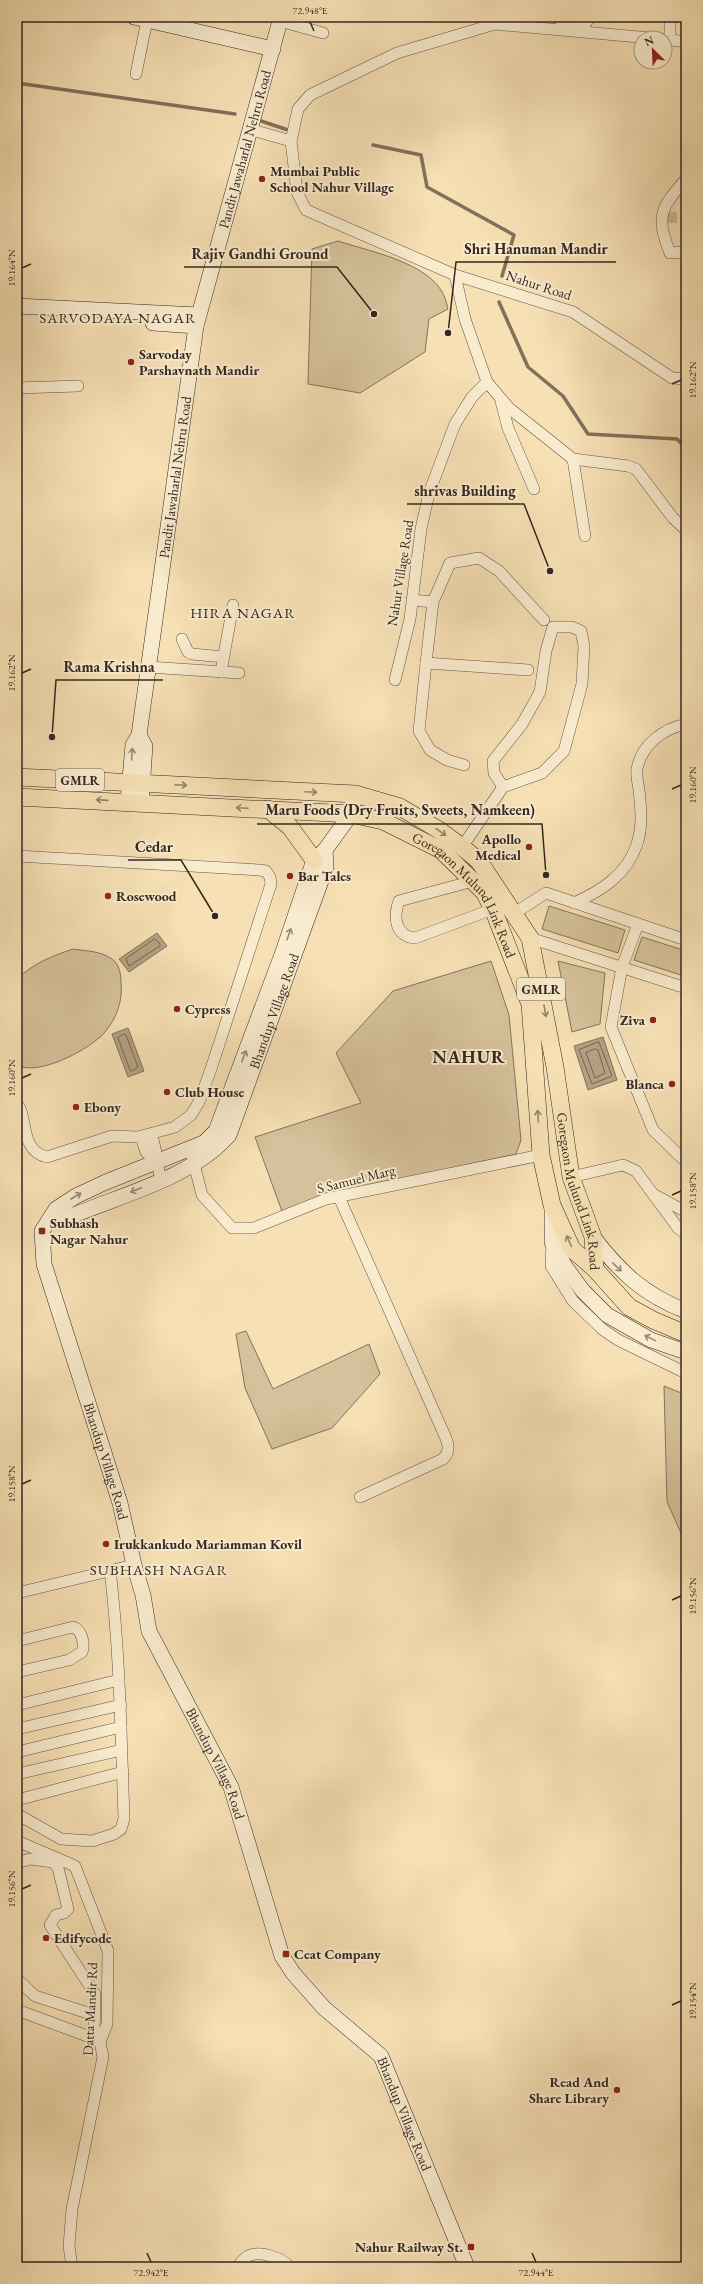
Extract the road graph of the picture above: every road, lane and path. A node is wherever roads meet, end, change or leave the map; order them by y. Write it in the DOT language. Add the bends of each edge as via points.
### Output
graph roads {
  1 [pos="590,17"];
  2 [pos="670,17"];
  3 [pos="140,19"];
  4 [pos="281,19"];
  5 [pos="494,20"];
  6 [pos="561,21"];
  7 [pos="573,26"];
  8 [pos="668,30"];
  9 [pos="323,34"];
  10 [pos="633,35"];
  11 [pos="673,41"];
  12 [pos="686,42"];
  13 [pos="273,50"];
  14 [pos="136,74"];
  15 [pos="249,129"];
  16 [pos="291,141"];
  17 [pos="686,179"];
  18 [pos="686,252"];
  19 [pos="455,275"];
  20 [pos="17,306"];
  21 [pos="44,312"];
  22 [pos="17,316"];
  23 [pos="197,320"];
  24 [pos="686,379"];
  25 [pos="488,382"];
  26 [pos="78,386"];
  27 [pos="17,388"];
  28 [pos="500,396"];
  29 [pos="573,459"];
  30 [pos="534,489"];
  31 [pos="686,530"];
  32 [pos="585,536"];
  33 [pos="412,600"];
  34 [pos="433,602"];
  35 [pos="234,605"];
  36 [pos="544,620"];
  37 [pos="182,639"];
  38 [pos="192,654"];
  39 [pos="224,657"];
  40 [pos="426,663"];
  41 [pos="148,667"];
  42 [pos="190,670"];
  43 [pos="528,670"];
  44 [pos="221,672"];
  45 [pos="239,673"];
  46 [pos="395,680"];
  47 [pos="686,724"];
  48 [pos="464,765"];
  49 [pos="17,777"];
  50 [pos="136,783"];
  51 [pos="503,787"];
  52 [pos="355,794"];
  53 [pos="17,797"];
  54 [pos="135,803"];
  55 [pos="268,809"];
  56 [pos="351,814"];
  57 [pos="462,847"];
  58 [pos="319,855"];
  59 [pos="17,856"];
  60 [pos="473,881"];
  61 [pos="574,903"];
  62 [pos="493,909"];
  63 [pos="513,914"];
  64 [pos="638,924"];
  65 [pos="530,938"];
  66 [pos="686,940"];
  67 [pos="622,967"];
  68 [pos="686,988"];
  69 [pos="17,1104"];
  70 [pos="229,1116"];
  71 [pos="21,1135"];
  72 [pos="148,1142"];
  73 [pos="190,1148"];
  74 [pos="541,1155"];
  75 [pos="156,1162"];
  76 [pos="686,1162"];
  77 [pos="193,1165"];
  78 [pos="571,1176"];
  79 [pos="161,1180"];
  80 [pos="651,1192"];
  81 [pos="339,1197"];
  82 [pos="552,1205"];
  83 [pos="686,1212"];
  84 [pos="48,1222"];
  85 [pos="686,1234"];
  86 [pos="593,1237"];
  87 [pos="552,1242"];
  88 [pos="595,1268"];
  89 [pos="686,1311"];
  90 [pos="686,1334"];
  91 [pos="686,1352"];
  92 [pos="686,1373"];
  93 [pos="360,1497"];
  94 [pos="134,1565"];
  95 [pos="110,1570"];
  96 [pos="17,1593"];
  97 [pos="17,1641"];
  98 [pos="17,1672"];
  99 [pos="119,1680"];
  100 [pos="17,1705"];
  101 [pos="121,1705"];
  102 [pos="121,1727"];
  103 [pos="17,1729"];
  104 [pos="122,1750"];
  105 [pos="17,1752"];
  106 [pos="123,1772"];
  107 [pos="17,1774"];
  108 [pos="17,1800"];
  109 [pos="17,1814"];
  110 [pos="17,1841"];
  111 [pos="17,1865"];
  112 [pos="17,1979"];
  113 [pos="17,2010"];
  114 [pos="94,2015"];
  115 [pos="97,2040"];
  116 [pos="72,2267"];
  117 [pos="237,2267"];
  118 [pos="290,2267"];
  119 [pos="467,2267"];
  1 -- 7 [label="street" via="586,23"];
  2 -- 8 [label="street"];
  3 -- 13 [label="street"];
  3 -- 14 [label="street"];
  4 -- 9 [label="street"];
  4 -- 13 [label="street, Pandit Jawaharlal Nehru Road"];
  5 -- 7 [label="street, Nahur Road"];
  5 -- 16 [label="street, Nahur Road" via="396,53 310,95 298,109"];
  6 -- 7 [label="street"];
  7 -- 10 [label="street, Nahur Road"];
  11 -- 12 [label="street"];
  13 -- 15 [label="street, Pandit Jawaharlal Nehru Road"];
  15 -- 16 [label="street"];
  15 -- 23 [label="street, Pandit Jawaharlal Nehru Road"];
  16 -- 19 [label="street, Nahur Road" via="297,192 306,210"];
  17 -- 18 [label="street" via="667,201 663,210 664,237 670,253"];
  19 -- 24 [label="street, Nahur Road" via="573,312 672,378"];
  19 -- 25 [label="street" via="464,319"];
  20 -- 21 [label="street"];
  21 -- 22 [label="street"];
  21 -- 23 [label="street"];
  23 -- 41 [label="street, Pandit Jawaharlal Nehru Road"];
  25 -- 28 [label="street"];
  25 -- 33 [label="street, Nahur Village Road" via="472,397 455,424 428,493"];
  26 -- 27 [label="street"];
  28 -- 29 [label="street" via="509,408"];
  28 -- 30 [label="street" via="508,428"];
  29 -- 31 [label="street" via="636,469 673,518"];
  29 -- 32 [label="street"];
  33 -- 34 [label="street"];
  33 -- 46 [label="street, Nahur Village Road"];
  34 -- 36 [label="street" via="450,563 479,558 499,571"];
  34 -- 40 [label="street"];
  35 -- 39 [label="street"];
  37 -- 38 [label="street" via="188,652"];
  38 -- 39 [label="street"];
  38 -- 42 [label="street"];
  39 -- 44 [label="street"];
  40 -- 43 [label="street"];
  40 -- 48 [label="street" via="420,731 430,750"];
  41 -- 42 [label="street"];
  41 -- 50 [label="street, Pandit Jawaharlal Nehru Road" via="139,735 132,745"];
  42 -- 44 [label="street"];
  44 -- 45 [label="street"];
  47 -- 61 [label="street" via="672,727 657,736 644,751 637,769 642,816 637,845 622,871 601,891"];
  49 -- 50 [label="main road, GMLR"];
  50 -- 52 [label="main road, Goregaon Mulund Link Road / GMLR, one-way"];
  50 -- 54 [label="street"];
  51 -- 51 [label="street" via="494,773 493,761 522,724 540,692 546,651 553,627 581,631 584,646 582,684 564,751 542,773"];
  51 -- 57 [label="street"];
  52 -- 56 [label="street"];
  52 -- 57 [label="main road, Goregaon Mulund Link Road / GMLR, one-way" via="400,807"];
  54 -- 53 [label="main road, GMLR, one-way"];
  55 -- 54 [label="main road, Goregaon Mulund Link Road / GMLR, one-way"];
  55 -- 56 [label="main road, Goregaon Mulund Link Road / GMLR"];
  55 -- 58 [label="main road"];
  56 -- 58 [label="street"];
  56 -- 60 [label="main road, Goregaon Mulund Link Road / GMLR" via="383,821 441,850"];
  57 -- 63 [label="main road, Goregaon Mulund Link Road / GMLR" via="479,861"];
  58 -- 70 [label="street" via="304,911"];
  59 -- 71 [label="street" via="259,870 266,871 271,884 211,1069 199,1102 186,1121 175,1127 138,1137 112,1136 47,1157 37,1152"];
  60 -- 62 [label="main road, Goregaon Mulund Link Road / GMLR" via="484,892"];
  60 -- 62 [label="street" via="399,901 396,922 401,933 415,938"];
  61 -- 63 [label="street" via="546,893"];
  61 -- 64 [label="street"];
  74 -- 62 [label="main road, Goregaon Mulund Link Road / GMLR, one-way" via="530,1004"];
  63 -- 65 [label="main road, Goregaon Mulund Link Road / GMLR"];
  64 -- 66 [label="street"];
  64 -- 67 [label="street"];
  65 -- 67 [label="street"];
  65 -- 78 [label="main road, Goregaon Mulund Link Road / GMLR, one-way" via="555,1067"];
  67 -- 68 [label="street"];
  67 -- 76 [label="street" via="611,1027 653,1130"];
  69 -- 71 [label="street"];
  70 -- 73 [label="street, Bhandup Village Road" via="205,1142"];
  70 -- 77 [label="street" via="229,1135 219,1146"];
  72 -- 75 [label="street" via="146,1152"];
  73 -- 75 [label="street, Bhandup Village Road"];
  73 -- 77 [label="street, S Samuel Marg"];
  74 -- 81 [label="street, S Samuel Marg"];
  74 -- 82 [label="main road, Goregaon Mulund Link Road / GMLR"];
  75 -- 79 [label="street"];
  84 -- 75 [label="street, Bhandup Village Road, one-way" via="56,1209 76,1196"];
  77 -- 79 [label="street"];
  77 -- 81 [label="street, S Samuel Marg" via="202,1195 232,1228 254,1228 326,1199"];
  78 -- 80 [label="street" via="624,1165 636,1171"];
  78 -- 86 [label="main road, Goregaon Mulund Link Road / GMLR"];
  79 -- 84 [label="street, one-way" via="67,1218"];
  80 -- 83 [label="street"];
  80 -- 85 [label="street" via="678,1228"];
  81 -- 93 [label="street" via="449,1448 444,1459"];
  82 -- 87 [label="street"];
  88 -- 82 [label="main road, Goregaon Mulund Link Road / GMLR, one-way" via="572,1249"];
  84 -- 94 [label="street, Bhandup Village Road" via="42,1231 44,1264 120,1503"];
  86 -- 88 [label="main road, Goregaon Mulund Link Road / GMLR"];
  86 -- 89 [label="street, one-way" via="613,1264 638,1286"];
  91 -- 87 [label="street, one-way" via="651,1340 607,1315 583,1291 566,1268"];
  87 -- 92 [label="street" via="551,1266 573,1301 602,1329 618,1340"];
  88 -- 90 [label="main road" via="629,1307"];
  94 -- 95 [label="street"];
  94 -- 119 [label="street, Bhandup Village Road" via="143,1595 149,1631 231,1787 282,1956 293,1974 324,2008 381,2056"];
  95 -- 96 [label="street"];
  95 -- 99 [label="street"];
  97 -- 98 [label="street" via="73,1628 81,1633 84,1647 82,1652 69,1660"];
  99 -- 100 [label="street"];
  99 -- 101 [label="street"];
  101 -- 102 [label="street"];
  101 -- 103 [label="street"];
  102 -- 104 [label="street"];
  102 -- 105 [label="street"];
  104 -- 106 [label="street"];
  104 -- 107 [label="street"];
  106 -- 108 [label="street"];
  106 -- 109 [label="street" via="124,1819 121,1829 114,1834 92,1841 61,1839"];
  110 -- 115 [label="street, Datta Mandir Rd" via="75,1866 108,1951 107,2024"];
  111 -- 114 [label="street" via="30,1859 53,1862 58,1868 68,1909 56,1915 50,1925 95,1994"];
  112 -- 114 [label="street" via="35,1996"];
  113 -- 115 [label="street"];
  114 -- 115 [label="street"];
  115 -- 116 [label="street, Datta Mandir Rd" via="103,2057 72,2209 69,2246"];
  117 -- 118 [label="street" via="249,2256 266,2254"];
}
